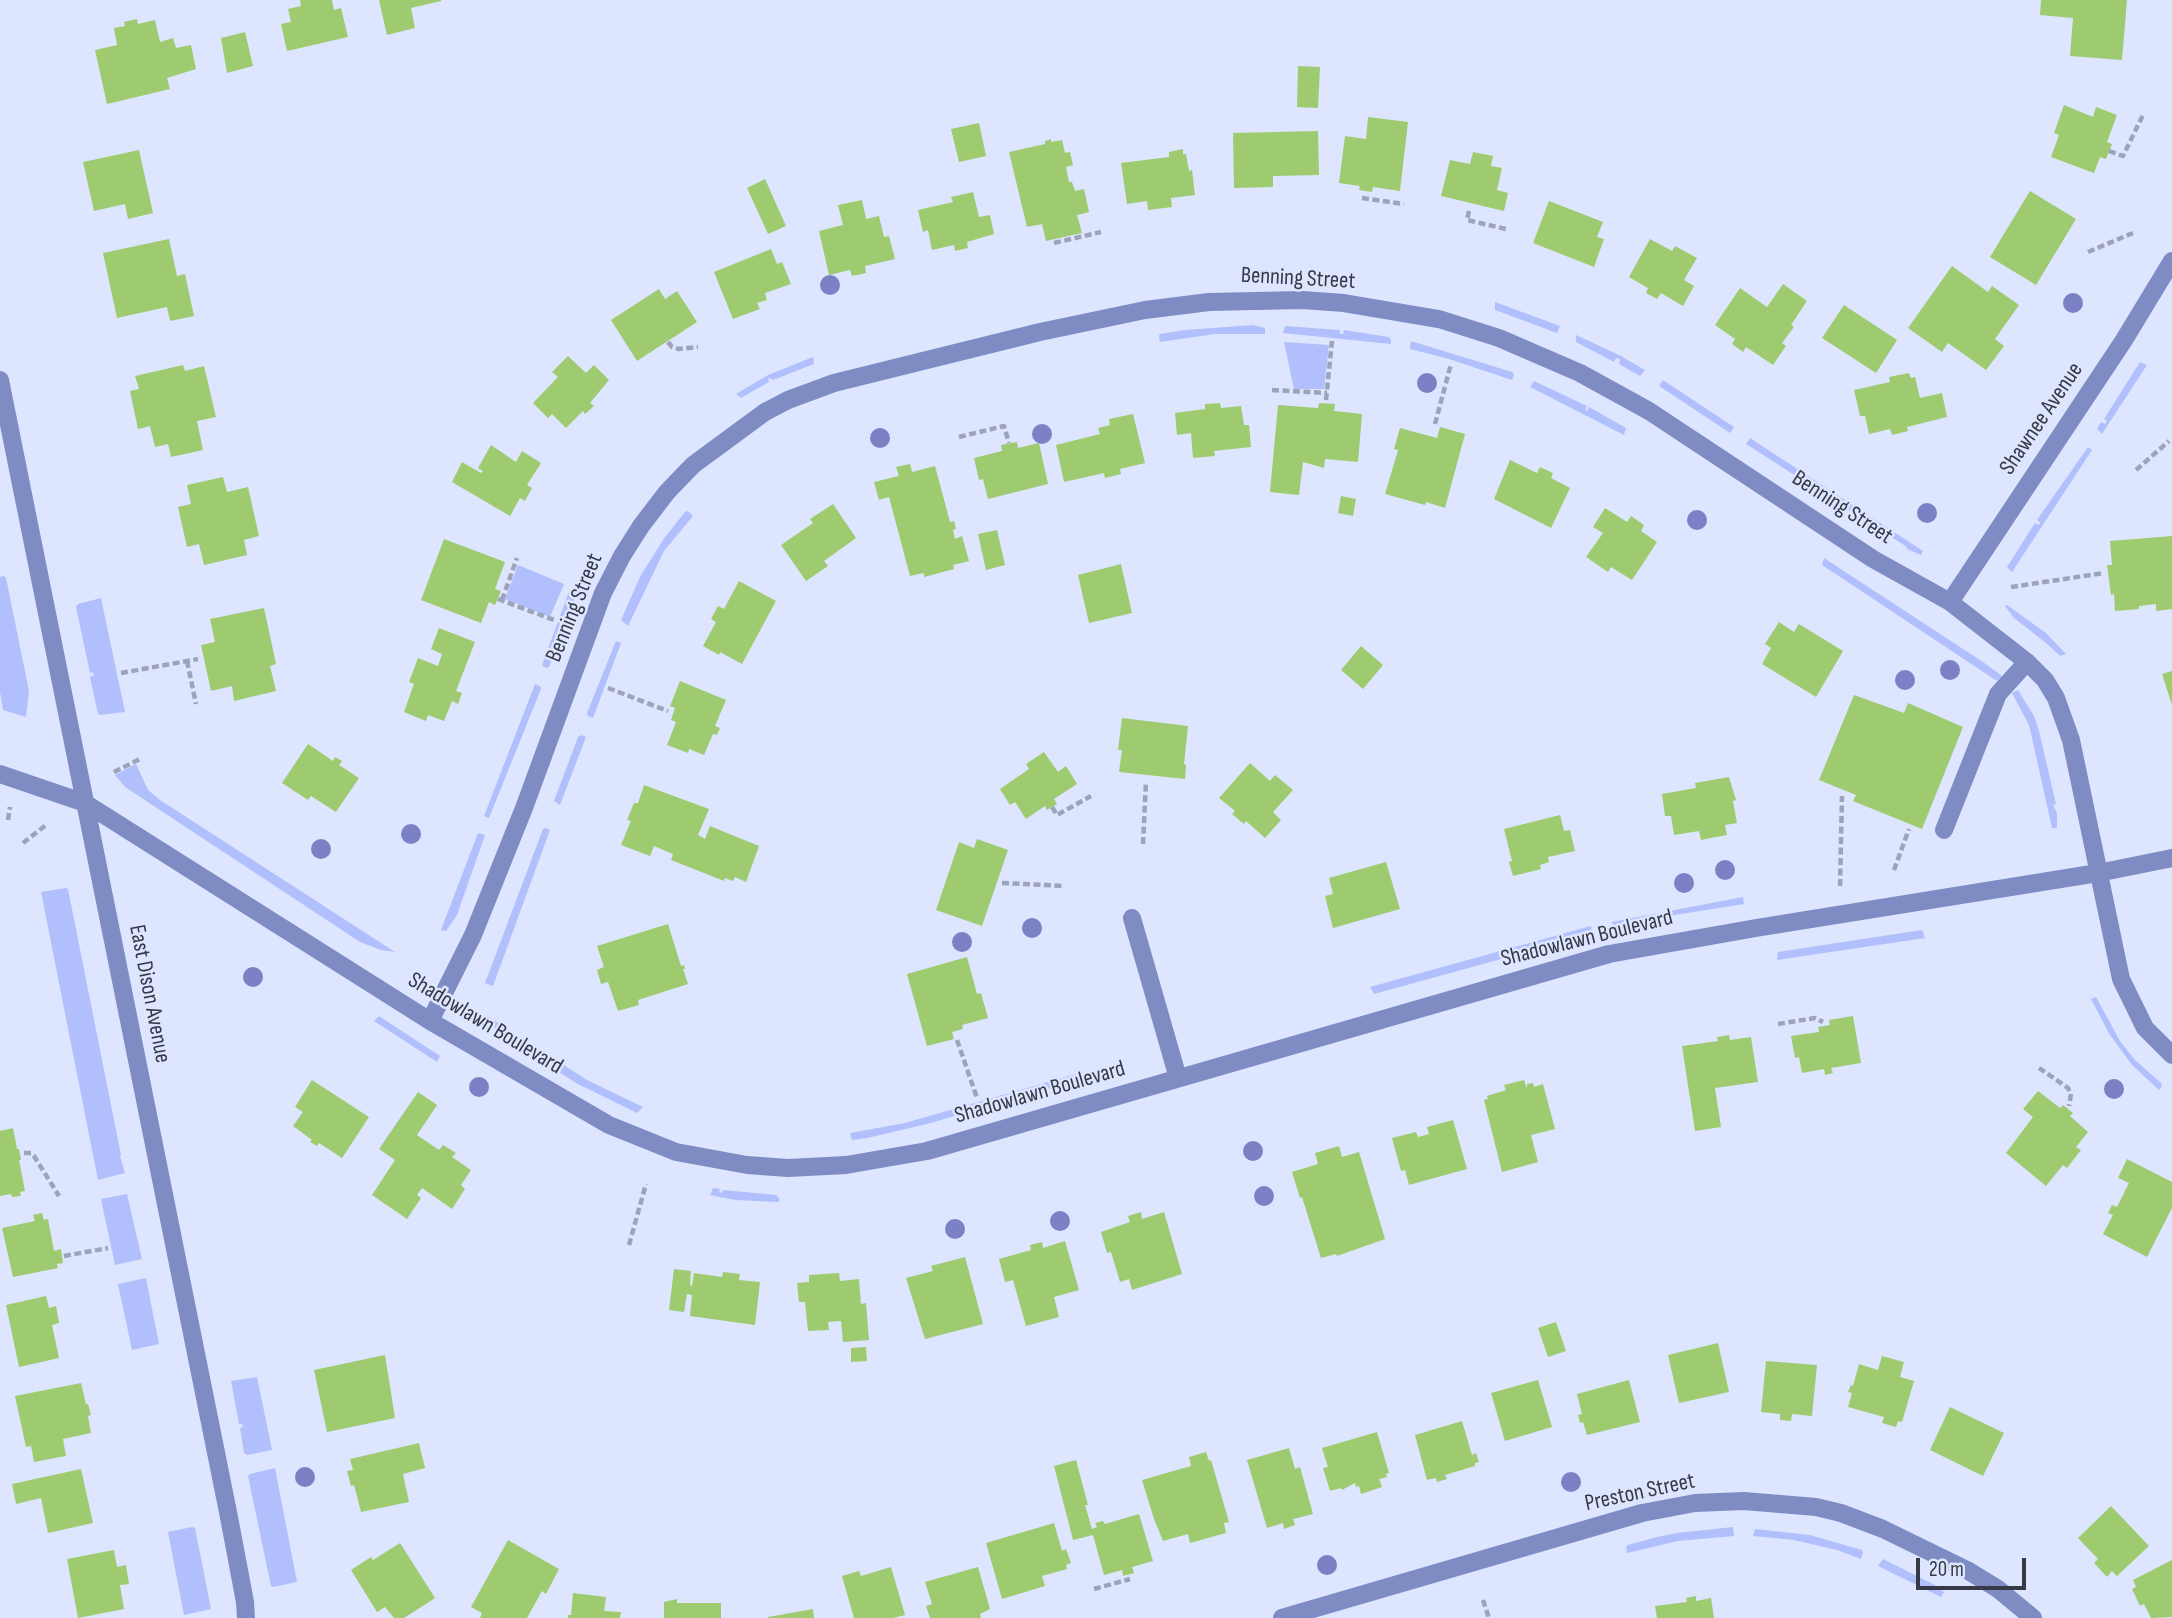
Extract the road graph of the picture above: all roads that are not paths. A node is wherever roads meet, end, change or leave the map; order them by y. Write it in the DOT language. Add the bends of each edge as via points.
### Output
graph roads {
  1 [pos="2172,261"];
  2 [pos="0,380"];
  3 [pos="1950,602"];
  4 [pos="2027,662"];
  5 [pos="0,774"];
  6 [pos="85,803"];
  7 [pos="1944,830"];
  8 [pos="2172,858"];
  9 [pos="2098,873"];
  10 [pos="1132,918"];
  11 [pos="430,1021"];
  12 [pos="2172,1055"];
  13 [pos="1178,1078"];
  14 [pos="246,1618"];
  15 [pos="1282,1618"];
  16 [pos="2033,1618"];
  1 -- 3 [label="street, Shawnee Avenue"];
  2 -- 6 [label="street, East Dison Avenue"];
  3 -- 4 [label="street, Benning Street"];
  3 -- 11 [label="street, Benning Street" via="1873,559 1649,411 1580,373 1499,338 1427,317 1302,300 1197,303 1040,332 834,383 765,412 693,465 667,492 622,556 603,593 473,935"];
  4 -- 7 [label="street" via="1998,695"];
  4 -- 9 [label="street, Benning Street" via="2045,680 2064,717"];
  5 -- 6 [label="street, Shadowlawn Boulevard"];
  6 -- 11 [label="street, Shadowlawn Boulevard"];
  6 -- 14 [label="street, East Dison Avenue"];
  8 -- 9 [label="street, Shadowlawn Boulevard"];
  9 -- 12 [label="street, Benning Street" via="2120,979 2145,1028"];
  9 -- 13 [label="street, Shadowlawn Boulevard" via="1609,954"];
  10 -- 13 [label="street"];
  11 -- 13 [label="street, Shadowlawn Boulevard" via="608,1125 676,1152 747,1165 812,1167 902,1157"];
  15 -- 16 [label="street, Preston Street" via="1642,1513 1695,1503 1744,1501 1816,1507 1883,1530 1967,1570"];
}
